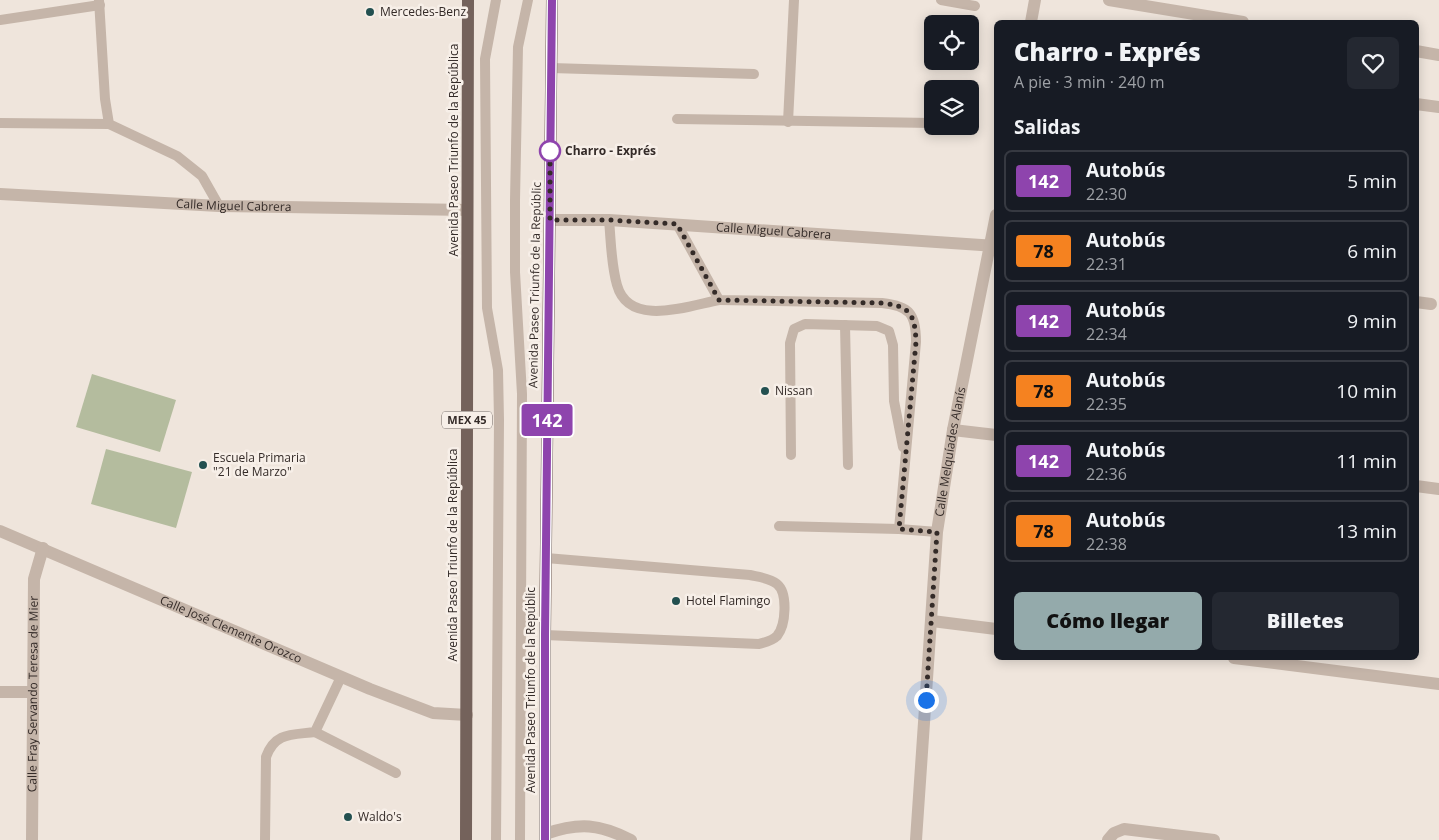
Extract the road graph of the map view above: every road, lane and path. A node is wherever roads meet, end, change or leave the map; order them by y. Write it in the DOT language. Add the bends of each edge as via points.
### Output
graph roads {
  1 [pos="468,0"];
  2 [pos="496,0"];
  3 [pos="528,0"];
  4 [pos="552,0"];
  5 [pos="794,0"];
  6 [pos="941,0"];
  7 [pos="1035,0"];
  8 [pos="1109,0"];
  9 [pos="99,3"];
  10 [pos="975,6"];
  11 [pos="1182,17"];
  12 [pos="0,20"];
  13 [pos="1031,20"];
  14 [pos="1219,20"];
  15 [pos="1419,52"];
  16 [pos="1439,55"];
  17 [pos="551,68"];
  18 [pos="754,74"];
  19 [pos="1419,104"];
  20 [pos="1439,107"];
  21 [pos="678,119"];
  22 [pos="788,122"];
  23 [pos="0,123"];
  24 [pos="924,123"];
  25 [pos="109,124"];
  26 [pos="0,194"];
  27 [pos="220,206"];
  28 [pos="467,210"];
  29 [pos="550,220"];
  30 [pos="609,220"];
  31 [pos="677,224"];
  32 [pos="994,245"];
  33 [pos="719,300"];
  34 [pos="1419,302"];
  35 [pos="1431,304"];
  36 [pos="845,325"];
  37 [pos="953,430"];
  38 [pos="994,436"];
  39 [pos="791,455"];
  40 [pos="906,457"];
  41 [pos="848,464"];
  42 [pos="1419,486"];
  43 [pos="1439,489"];
  44 [pos="779,526"];
  45 [pos="899,529"];
  46 [pos="0,530"];
  47 [pos="937,532"];
  48 [pos="44,548"];
  49 [pos="546,558"];
  50 [pos="932,621"];
  51 [pos="994,629"];
  52 [pos="545,635"];
  53 [pos="1250,660"];
  54 [pos="341,677"];
  55 [pos="1439,684"];
  56 [pos="0,692"];
  57 [pos="33,692"];
  58 [pos="467,715"];
  59 [pos="315,732"];
  60 [pos="396,773"];
  61 [pos="545,837"];
  62 [pos="32,840"];
  63 [pos="265,840"];
  64 [pos="466,840"];
  65 [pos="496,840"];
  66 [pos="520,840"];
  67 [pos="631,840"];
  68 [pos="916,840"];
  69 [pos="1108,840"];
  70 [pos="1214,840"];
  1 -- 28 [label="main road, Avenida Paseo Triunfo de la República / MEX 45"];
  2 -- 65 [label="lane" via="485,59 487,308 498,370 499,420"];
  3 -- 66 [label="lane" via="518,47 514,272 522,394"];
  4 -- 17 [label="main road, Avenida Paseo Triunfo de la Repúblic"];
  5 -- 22 [label="lane"];
  6 -- 10 [label="lane"];
  7 -- 13 [label="street"];
  8 -- 11 [label="street"];
  9 -- 12 [label="lane"];
  9 -- 25 [label="lane"];
  11 -- 14 [label="street"];
  15 -- 16 [label="street"];
  17 -- 18 [label="lane"];
  17 -- 29 [label="main road, Avenida Paseo Triunfo de la Repúblic"];
  19 -- 20 [label="street"];
  21 -- 22 [label="lane"];
  22 -- 24 [label="lane"];
  23 -- 25 [label="lane"];
  25 -- 27 [label="lane" via="177,156 202,176"];
  26 -- 27 [label="street, Calle Miguel Cabrera"];
  27 -- 28 [label="street, Calle Miguel Cabrera"];
  28 -- 58 [label="main road, Avenida Paseo Triunfo de la República / MEX 45"];
  29 -- 30 [label="street, Calle Miguel Cabrera"];
  29 -- 49 [label="main road, Avenida Paseo Triunfo de la Repúblic"];
  30 -- 31 [label="street, Calle Miguel Cabrera"];
  30 -- 33 [label="lane" via="616,283 621,296 631,307 663,310"];
  31 -- 32 [label="street, Calle Miguel Cabrera"];
  31 -- 33 [label="lane"];
  32 -- 37 [label="street, Calle Melquíades Alanís"];
  33 -- 40 [label="lane" via="882,303 907,309 914,318 916,342"];
  34 -- 35 [label="street"];
  36 -- 39 [label="lane" via="804,324 798,326 791,336"];
  36 -- 40 [label="lane" via="877,326 889,331 892,337 894,401"];
  36 -- 41 [label="lane"];
  37 -- 38 [label="street"];
  37 -- 47 [label="street, Calle Melquíades Alanís"];
  40 -- 45 [label="lane"];
  42 -- 43 [label="street"];
  44 -- 45 [label="lane"];
  45 -- 47 [label="lane"];
  46 -- 48 [label="street, Calle José Clemente Orozco"];
  47 -- 50 [label="street, Calle Melquíades Alanís"];
  48 -- 54 [label="street, Calle José Clemente Orozco"];
  48 -- 57 [label="street, Calle Fray Servando Teresa de Mier" via="34,579"];
  49 -- 52 [label="main road, Avenida Paseo Triunfo de la Repúblic"];
  49 -- 52 [label="lane" via="750,575 777,584 783,591 784,602 778,635 759,644"];
  50 -- 51 [label="street"];
  50 -- 68 [label="street, Calle Melquíades Alanís"];
  52 -- 61 [label="main road, Avenida Paseo Triunfo de la Repúblic"];
  53 -- 55 [label="street"];
  54 -- 58 [label="street, Calle José Clemente Orozco" via="433,713"];
  54 -- 59 [label="lane"];
  56 -- 57 [label="street"];
  57 -- 62 [label="street, Calle Fray Servando Teresa de Mier"];
  58 -- 64 [label="main road, Avenida Paseo Triunfo de la República / MEX 45"];
  59 -- 60 [label="lane"];
  59 -- 63 [label="lane" via="284,736 271,744 266,756"];
  61 -- 67 [label="street" via="569,826 586,826 608,828"];
  69 -- 70 [label="street" via="1124,829"];
}
